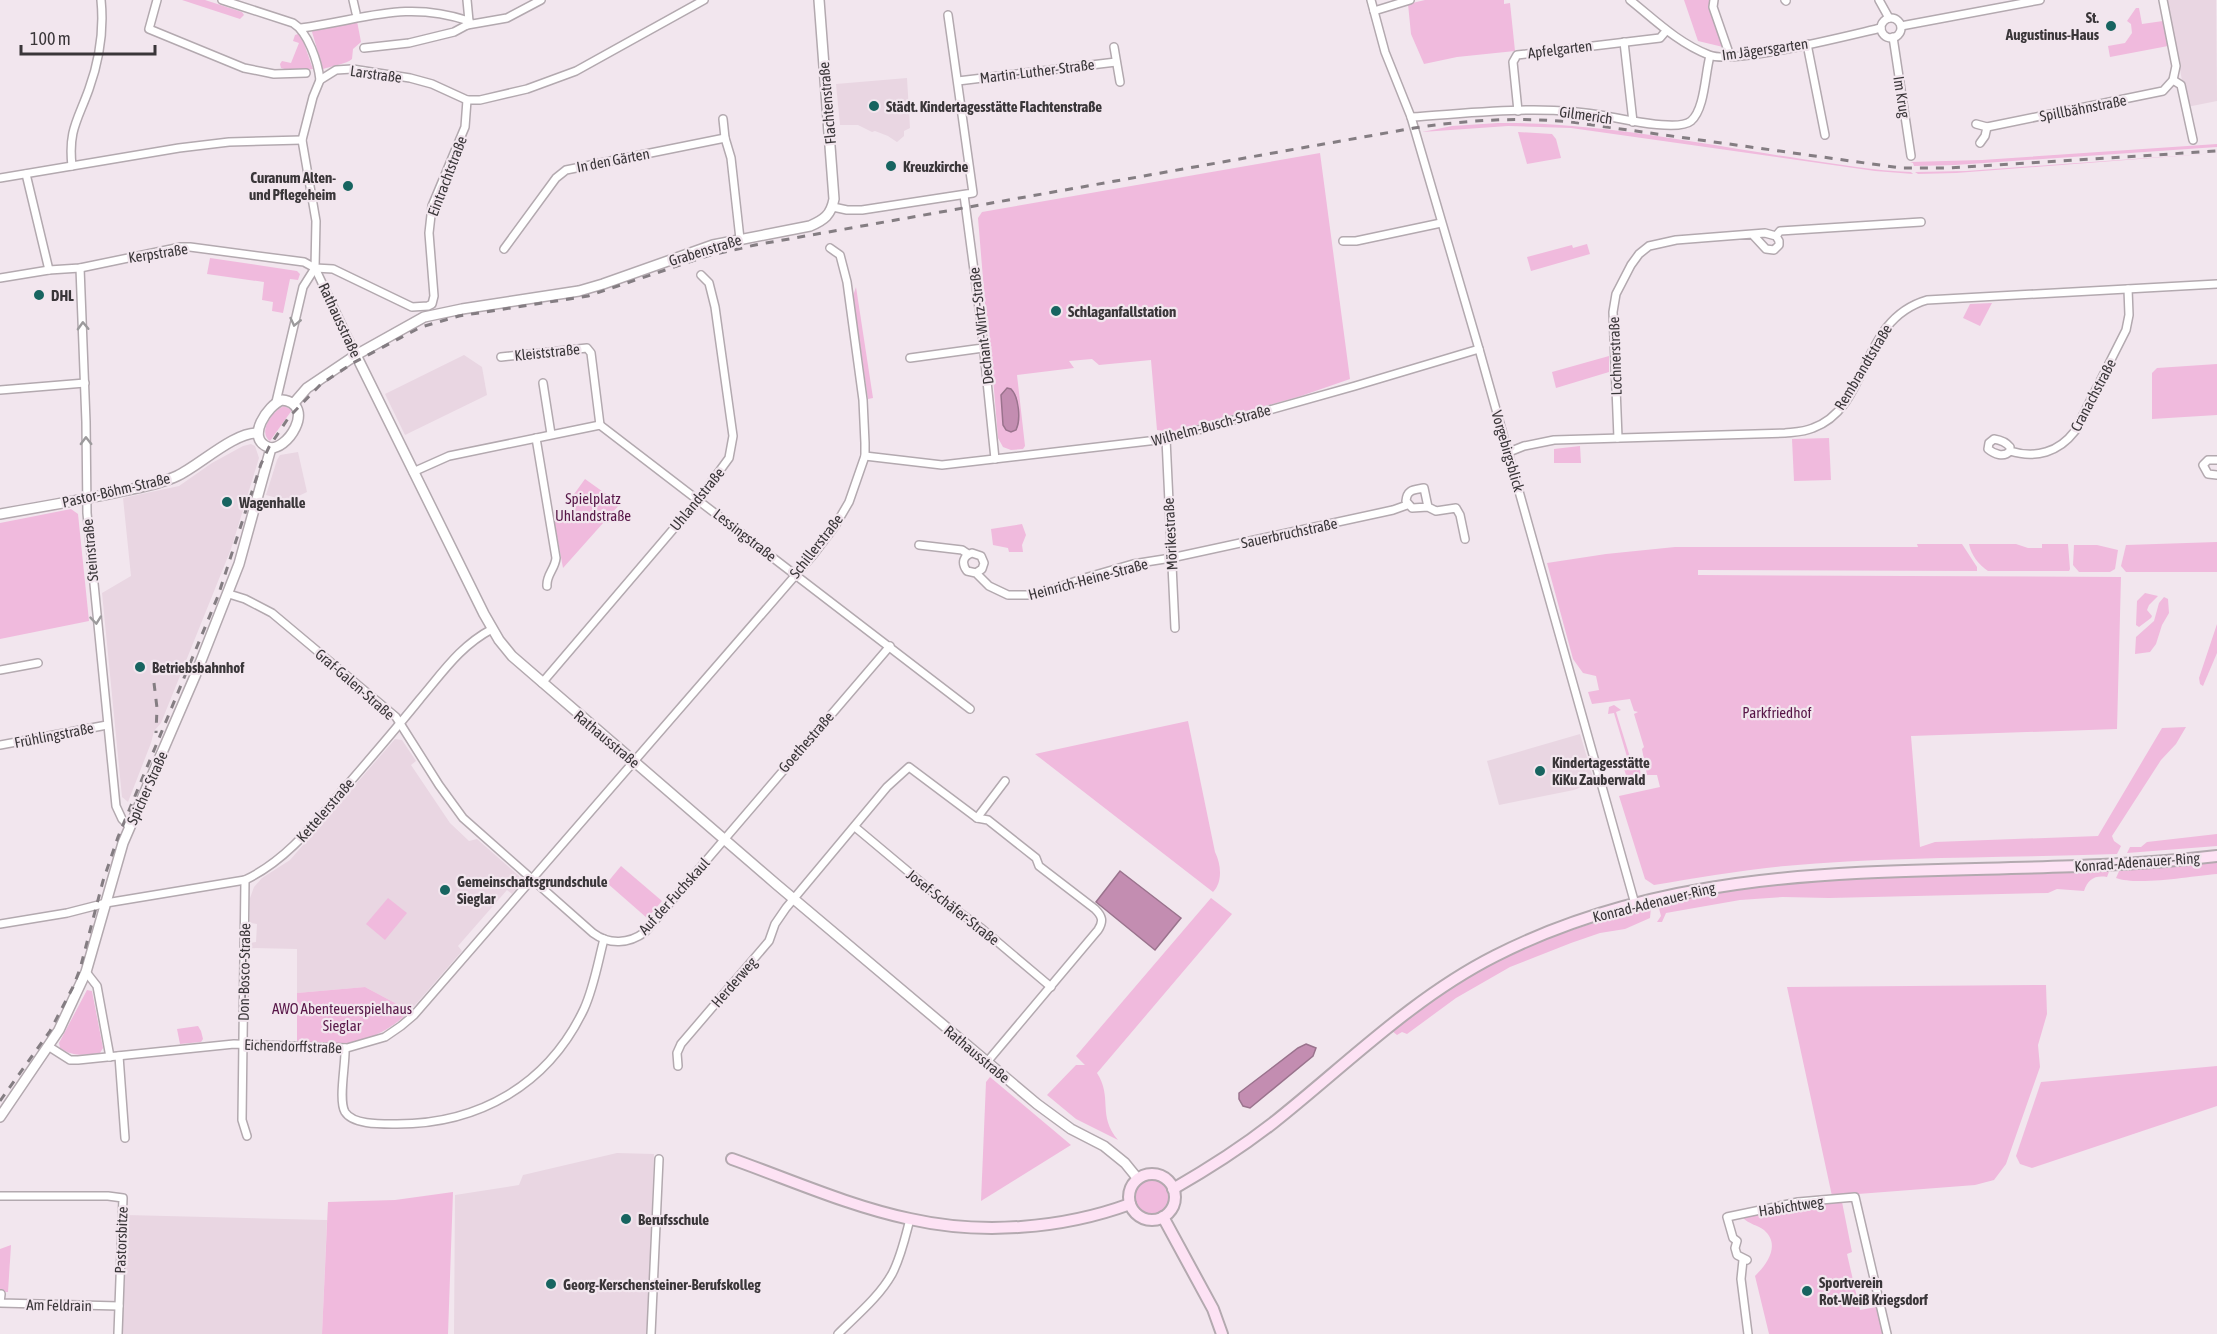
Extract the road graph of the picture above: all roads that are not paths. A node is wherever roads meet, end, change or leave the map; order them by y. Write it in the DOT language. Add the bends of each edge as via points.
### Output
graph roads {
  1 [pos="157,0"];
  2 [pos="222,0"];
  3 [pos="353,0"];
  4 [pos="466,0"];
  5 [pos="541,0"];
  6 [pos="704,0"];
  7 [pos="819,0"];
  8 [pos="1371,0"];
  9 [pos="1410,0"];
  10 [pos="1630,0"];
  11 [pos="1714,0"];
  12 [pos="1879,0"];
  13 [pos="2040,0"];
  14 [pos="2163,0"];
  15 [pos="99,1"];
  16 [pos="385,5"];
  17 [pos="442,5"];
  18 [pos="1374,11"];
  19 [pos="356,13"];
  20 [pos="948,15"];
  21 [pos="1889,18"];
  22 [pos="468,23"];
  23 [pos="1900,26"];
  24 [pos="301,28"];
  25 [pos="1881,28"];
  26 [pos="1666,31"];
  27 [pos="1893,37"];
  28 [pos="1624,42"];
  29 [pos="1807,44"];
  30 [pos="1114,47"];
  31 [pos="364,48"];
  32 [pos="1710,56"];
  33 [pos="1730,56"];
  34 [pos="1116,62"];
  35 [pos="306,74"];
  36 [pos="320,80"];
  37 [pos="2173,80"];
  38 [pos="958,81"];
  39 [pos="1120,82"];
  40 [pos="467,100"];
  41 [pos="1518,111"];
  42 [pos="1411,117"];
  43 [pos="723,119"];
  44 [pos="1633,122"];
  45 [pos="1976,124"];
  46 [pos="1988,127"];
  47 [pos="1825,135"];
  48 [pos="725,138"];
  49 [pos="302,140"];
  50 [pos="2193,140"];
  51 [pos="1980,143"];
  52 [pos="1911,156"];
  53 [pos="72,166"];
  54 [pos="26,174"];
  55 [pos="0,178"];
  56 [pos="964,195"];
  57 [pos="833,207"];
  58 [pos="1922,222"];
  59 [pos="1441,223"];
  60 [pos="1753,236"];
  61 [pos="1776,236"];
  62 [pos="740,239"];
  63 [pos="1343,241"];
  64 [pos="830,248"];
  65 [pos="504,249"];
  66 [pos="80,268"];
  67 [pos="315,268"];
  68 [pos="49,270"];
  69 [pos="702,275"];
  70 [pos="0,278"];
  71 [pos="2217,284"];
  72 [pos="2128,289"];
  73 [pos="983,348"];
  74 [pos="1479,349"];
  75 [pos="356,355"];
  76 [pos="501,357"];
  77 [pos="910,358"];
  78 [pos="85,383"];
  79 [pos="543,384"];
  80 [pos="0,390"];
  81 [pos="276,402"];
  82 [pos="294,403"];
  83 [pos="600,425"];
  84 [pos="258,433"];
  85 [pos="551,435"];
  86 [pos="536,438"];
  87 [pos="1618,438"];
  88 [pos="1166,439"];
  89 [pos="271,448"];
  90 [pos="1509,452"];
  91 [pos="2010,452"];
  92 [pos="865,456"];
  93 [pos="995,459"];
  94 [pos="2217,460"];
  95 [pos="413,472"];
  96 [pos="2217,475"];
  97 [pos="87,499"];
  98 [pos="699,499"];
  99 [pos="1407,505"];
  100 [pos="1428,507"];
  101 [pos="0,514"];
  102 [pos="1465,539"];
  103 [pos="919,545"];
  104 [pos="968,554"];
  105 [pos="1171,558"];
  106 [pos="976,573"];
  107 [pos="795,574"];
  108 [pos="547,586"];
  109 [pos="229,594"];
  110 [pos="1175,628"];
  111 [pos="492,629"];
  112 [pos="890,646"];
  113 [pos="38,663"];
  114 [pos="0,670"];
  115 [pos="542,683"];
  116 [pos="970,709"];
  117 [pos="400,724"];
  118 [pos="107,725"];
  119 [pos="0,745"];
  120 [pos="633,761"];
  121 [pos="1005,781"];
  122 [pos="977,818"];
  123 [pos="130,827"];
  124 [pos="855,827"];
  125 [pos="724,839"];
  126 [pos="2217,856"];
  127 [pos="532,879"];
  128 [pos="245,880"];
  129 [pos="795,899"];
  130 [pos="106,903"];
  131 [pos="1635,904"];
  132 [pos="0,924"];
  133 [pos="604,939"];
  134 [pos="86,972"];
  135 [pos="1051,987"];
  136 [pos="243,1044"];
  137 [pos="48,1046"];
  138 [pos="345,1048"];
  139 [pos="119,1056"];
  140 [pos="110,1057"];
  141 [pos="987,1062"];
  142 [pos="678,1066"];
  143 [pos="0,1117"];
  144 [pos="247,1136"];
  145 [pos="125,1138"];
  146 [pos="659,1159"];
  147 [pos="732,1160"];
  148 [pos="1138,1179"];
  149 [pos="1173,1189"];
  150 [pos="0,1196"];
  151 [pos="1130,1204"];
  152 [pos="1163,1217"];
  153 [pos="910,1219"];
  154 [pos="0,1294"];
  155 [pos="119,1306"];
  156 [pos="118,1334"];
  157 [pos="651,1334"];
  158 [pos="838,1334"];
  159 [pos="1222,1334"];
  160 [pos="1748,1334"];
  161 [pos="1887,1334"];
  1 -- 35 [label="street" via="149,29 251,69"];
  2 -- 24 [label="street"];
  3 -- 19 [label="street"];
  4 -- 22 [label="street"];
  5 -- 22 [label="street" via="513,17"];
  6 -- 40 [label="street" via="576,71 528,88"];
  7 -- 57 [label="street, Flachtenstraße"];
  8 -- 18 [label="street, Vorgebirgsblick"];
  9 -- 18 [label="street"];
  10 -- 26 [label="street, Im Jägersgarten"];
  11 -- 33 [label="street"];
  12 -- 21 [label="street"];
  13 -- 23 [label="street"];
  14 -- 37 [label="street" via="2176,66"];
  15 -- 53 [label="street" via="101,31 94,70 71,136"];
  16 -- 19 [label="street"];
  17 -- 22 [label="street"];
  18 -- 42 [label="street, Vorgebirgsblick" via="1385,52"];
  19 -- 24 [label="street"];
  20 -- 38 [label="street, Martin-Luther-Straße"];
  21 -- 23 [label="street" via="1897,20"];
  21 -- 25 [label="street"];
  22 -- 31 [label="street" via="454,32 409,43"];
  23 -- 27 [label="street" via="1899,34"];
  24 -- 36 [label="street"];
  25 -- 27 [label="street" via="1885,35"];
  25 -- 29 [label="street, Im Jägersgarten"];
  26 -- 28 [label="street, Apfelgarten" via="1660,38"];
  26 -- 32 [label="street, Im Jägersgarten"];
  27 -- 52 [label="street, Im Krug"];
  28 -- 41 [label="street, Apfelgarten" via="1517,55 1513,62"];
  28 -- 44 [label="street"];
  29 -- 33 [label="street, Im Jägersgarten"];
  29 -- 47 [label="street"];
  30 -- 34 [label="street, Martin-Luther-Straße"];
  32 -- 33 [label="street, Im Jägersgarten"];
  32 -- 44 [label="street, Gilmerich" via="1700,106 1690,122"];
  34 -- 38 [label="street, Martin-Luther-Straße"];
  34 -- 39 [label="street, Martin-Luther-Straße"];
  36 -- 40 [label="street, Larstraße" via="336,70 358,70 432,84"];
  36 -- 49 [label="street"];
  37 -- 46 [label="street, Spillbähnstraße" via="2157,94"];
  37 -- 50 [label="street" via="2181,85"];
  38 -- 56 [label="street, Martin-Luther-Straße" via="973,193"];
  40 -- 67 [label="street, Eintrachtstraße" via="465,127 429,218 434,301 428,306 412,307 333,269"];
  41 -- 42 [label="street, Gilmerich"];
  41 -- 44 [label="street, Gilmerich" via="1574,112"];
  42 -- 59 [label="street, Vorgebirgsblick"];
  43 -- 48 [label="street"];
  45 -- 46 [label="street, Spillbähnstraße"];
  46 -- 51 [label="street"];
  48 -- 62 [label="street"];
  48 -- 65 [label="street, In den Gärten" via="566,170"];
  49 -- 53 [label="street" via="229,142"];
  49 -- 67 [label="street, Rathausstraße" via="316,221"];
  53 -- 54 [label="street"];
  54 -- 55 [label="street"];
  54 -- 68 [label="street"];
  56 -- 57 [label="street" via="862,210"];
  56 -- 73 [label="street, Dechant-Wirtz-Straße"];
  57 -- 62 [label="street, Grabenstraße" via="824,220 810,226"];
  58 -- 61 [label="street, Lochnerstraße" via="1780,231"];
  59 -- 63 [label="street"];
  59 -- 74 [label="street, Vorgebirgsblick"];
  60 -- 61 [label="street, Lochnerstraße"];
  60 -- 61 [label="street, Lochnerstraße" via="1769,250 1779,245"];
  60 -- 87 [label="street, Lochnerstraße" via="1668,241 1645,249 1631,265 1616,294 1613,312"];
  62 -- 75 [label="street, Grabenstraße" via="579,291 432,315"];
  64 -- 92 [label="street, Schillerstraße" via="840,255 846,282 866,420"];
  66 -- 67 [label="street, Kerpstraße" via="190,247 304,262"];
  66 -- 68 [label="street, Kerpstraße"];
  78 -- 66 [label="street, Steinstraße, one-way"];
  67 -- 75 [label="street, Rathausstraße"];
  67 -- 81 [label="street, one-way" via="303,287"];
  68 -- 70 [label="street, Kerpstraße"];
  69 -- 98 [label="street, Uhlandstraße" via="710,282 713,295 733,436 725,465"];
  71 -- 72 [label="street, Rembrandtstraße"];
  72 -- 87 [label="street, Rembrandtstraße" via="1938,299 1904,309 1878,339 1838,411 1811,429"];
  72 -- 91 [label="street, Cranachstraße" via="2129,315 2124,335 2076,431 2064,444 2048,452"];
  73 -- 77 [label="street"];
  73 -- 93 [label="street, Dechant-Wirtz-Straße"];
  74 -- 88 [label="street, Wilhelm-Busch-Straße"];
  74 -- 90 [label="street, Vorgebirgsblick"];
  75 -- 82 [label="street" via="307,388"];
  75 -- 95 [label="street, Rathausstraße"];
  76 -- 83 [label="street, Kleiststraße" via="587,348 591,353"];
  78 -- 80 [label="street"];
  97 -- 78 [label="street, Steinstraße, one-way"];
  79 -- 85 [label="street, Kleiststraße"];
  81 -- 82 [label="street"];
  81 -- 84 [label="street" via="262,420"];
  82 -- 89 [label="street" via="299,410 297,423 284,443"];
  83 -- 85 [label="street"];
  83 -- 98 [label="street, Lessingstraße"];
  84 -- 89 [label="street" via="262,443"];
  84 -- 97 [label="street, Pastor-Böhm-Straße" via="239,438 175,477"];
  85 -- 86 [label="street"];
  86 -- 95 [label="street" via="449,456"];
  86 -- 108 [label="street" via="556,558"];
  87 -- 90 [label="street, Rembrandtstraße" via="1554,440"];
  88 -- 93 [label="street, Wilhelm-Busch-Straße"];
  88 -- 105 [label="street, Mörikestraße"];
  89 -- 109 [label="street, Spicher Straße"];
  90 -- 131 [label="street, Vorgebirgsblick"];
  92 -- 93 [label="street, Wilhelm-Busch-Straße" via="942,465"];
  92 -- 107 [label="street, Schillerstraße" via="845,508 824,541"];
  94 -- 96 [label="street" via="2208,460 2203,465 2208,474"];
  95 -- 111 [label="street, Rathausstraße"];
  97 -- 101 [label="street, Pastor-Böhm-Straße"];
  97 -- 118 [label="street, Steinstraße, one-way"];
  98 -- 107 [label="street, Lessingstraße"];
  98 -- 115 [label="street, Uhlandstraße"];
  99 -- 100 [label="street, Sauerbruchstraße" via="1414,509"];
  99 -- 100 [label="street, Sauerbruchstraße" via="1410,491 1424,488"];
  99 -- 105 [label="street, Sauerbruchstraße"];
  100 -- 102 [label="street, Sauerbruchstraße" via="1434,511 1456,508"];
  103 -- 104 [label="street"];
  104 -- 106 [label="street, Heinrich-Heine-Straße" via="964,567"];
  104 -- 106 [label="street" via="977,553 983,559 984,566"];
  105 -- 106 [label="street, Heinrich-Heine-Straße" via="1113,569 1024,597 1002,593"];
  105 -- 110 [label="street, Mörikestraße"];
  107 -- 112 [label="street, Lessingstraße"];
  107 -- 120 [label="street, Schillerstraße"];
  109 -- 117 [label="street, Graf-Galen-Straße" via="272,613"];
  109 -- 123 [label="street, Spicher Straße"];
  111 -- 115 [label="street, Rathausstraße" via="512,656"];
  111 -- 117 [label="street, Kettelerstraße" via="461,651"];
  112 -- 116 [label="street, Lessingstraße"];
  112 -- 125 [label="street, Goethestraße"];
  113 -- 114 [label="street"];
  115 -- 120 [label="street, Rathausstraße"];
  117 -- 127 [label="street, Graf-Galen-Straße" via="457,812"];
  117 -- 128 [label="street, Kettelerstraße" via="294,846"];
  118 -- 119 [label="street, Frühlingstraße"];
  118 -- 123 [label="street, Steinstraße" via="116,806"];
  120 -- 125 [label="street, Rathausstraße"];
  120 -- 127 [label="street, Eichendorffstraße"];
  121 -- 122 [label="street"];
  122 -- 124 [label="street, Herderweg" via="909,766"];
  122 -- 135 [label="street" via="988,820 1036,858 1039,866 1102,918 1098,930"];
  123 -- 130 [label="street, Spicher Straße"];
  124 -- 129 [label="street, Herderweg"];
  124 -- 135 [label="street, Josef-Schäfer-Straße"];
  125 -- 129 [label="street, Rathausstraße"];
  125 -- 133 [label="street, Auf der Fuchskaul" via="645,932 624,942"];
  126 -- 131 [label="main road, Konrad-Adenauer-Ring" via="2094,866 1834,873 1723,884"];
  127 -- 133 [label="street" via="580,923"];
  127 -- 138 [label="street, Eichendorffstraße" via="408,1021 385,1037"];
  128 -- 130 [label="street, Kettelerstraße"];
  128 -- 136 [label="street, Don-Bosco-Straße"];
  129 -- 141 [label="street, Rathausstraße"];
  129 -- 142 [label="street, Herderweg" via="774,924 769,941 681,1044"];
  130 -- 132 [label="street, Kettelerstraße"];
  130 -- 134 [label="street, Spicher Straße"];
  131 -- 149 [label="main road, Konrad-Adenauer-Ring" via="1525,942 1470,970 1405,1014 1255,1136"];
  133 -- 138 [label="street" via="587,1001 567,1041 533,1078 474,1111 450,1119 408,1124 352,1118 342,1102"];
  134 -- 137 [label="street, Spicher Straße"];
  134 -- 140 [label="street" via="97,986"];
  135 -- 141 [label="street"];
  136 -- 138 [label="street, Eichendorffstraße"];
  136 -- 139 [label="street, Eichendorffstraße"];
  136 -- 144 [label="street, Don-Bosco-Straße" via="242,1120"];
  137 -- 140 [label="street, Eichendorffstraße" via="70,1060"];
  137 -- 143 [label="street, Spicher Straße"];
  139 -- 140 [label="street, Eichendorffstraße"];
  139 -- 145 [label="street"];
  141 -- 148 [label="street, Rathausstraße" via="1057,1120 1112,1152"];
  146 -- 157 [label="street"];
  147 -- 153 [label="main road"];
  148 -- 149 [label="main road" via="1158,1175"];
  148 -- 151 [label="main road" via="1131,1188"];
  149 -- 152 [label="main road" via="1173,1205"];
  150 -- 155 [label="street, Pastorsbitze" via="123,1198"];
  151 -- 152 [label="main road" via="1143,1219"];
  151 -- 153 [label="main road" via="1095,1215 1019,1227 953,1226"];
  152 -- 159 [label="main road" via="1213,1309"];
  153 -- 158 [label="street" via="891,1276"];
  154 -- 155 [label="street, Am Feldrain" via="0,1303"];
  155 -- 156 [label="street, Pastorsbitze"];
  160 -- 161 [label="street, Habichtweg" via="1741,1279 1745,1260 1735,1252 1737,1241 1727,1217 1798,1202 1855,1197"];
}
